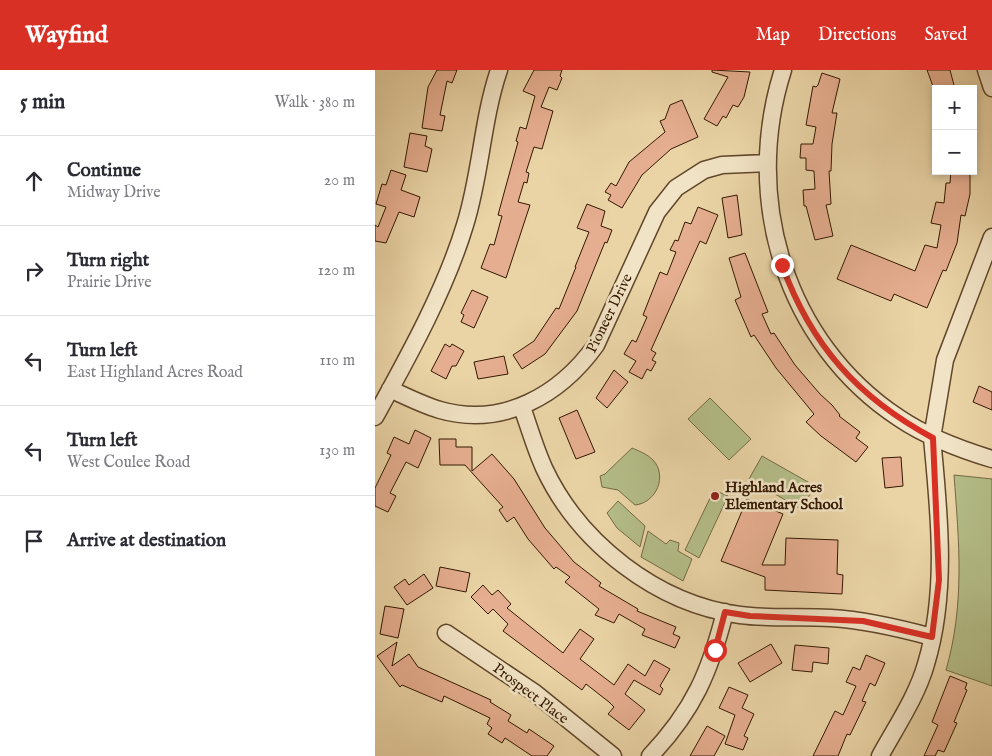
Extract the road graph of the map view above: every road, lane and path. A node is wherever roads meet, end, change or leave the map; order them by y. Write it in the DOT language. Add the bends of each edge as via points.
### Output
graph roads {
  1 [pos="499,70"];
  2 [pos="783,70"];
  3 [pos="986,70"];
  4 [pos="992,88"];
  5 [pos="767,163"];
  6 [pos="992,237"];
  7 [pos="390,389"];
  8 [pos="522,407"];
  9 [pos="375,417"];
  10 [pos="933,438"];
  11 [pos="992,459"];
  12 [pos="725,612"];
  13 [pos="446,634"];
  14 [pos="932,637"];
  15 [pos="613,756"];
  16 [pos="650,756"];
  17 [pos="880,756"];
  1 -- 7 [label="street" via="491,95 477,177 459,244"];
  2 -- 5 [label="street" via="772,114"];
  3 -- 4 [label="street"];
  5 -- 8 [label="street, Pioneer Drive" via="722,165 704,170 676,188 657,212 596,345 569,377"];
  5 -- 10 [label="street" via="769,206 777,247 788,282 806,320 853,382 891,413"];
  6 -- 10 [label="street" via="945,360"];
  7 -- 8 [label="street, Pioneer Drive" via="453,413 488,414"];
  7 -- 9 [label="street"];
  8 -- 12 [label="street" via="545,469 587,532 648,582 691,603"];
  10 -- 11 [label="street"];
  10 -- 14 [label="street" via="939,580"];
  12 -- 14 [label="street" via="863,621"];
  12 -- 16 [label="street" via="696,694 674,732"];
  13 -- 15 [label="street, Prospect Place" via="535,693"];
  14 -- 17 [label="street" via="920,680"];
}
